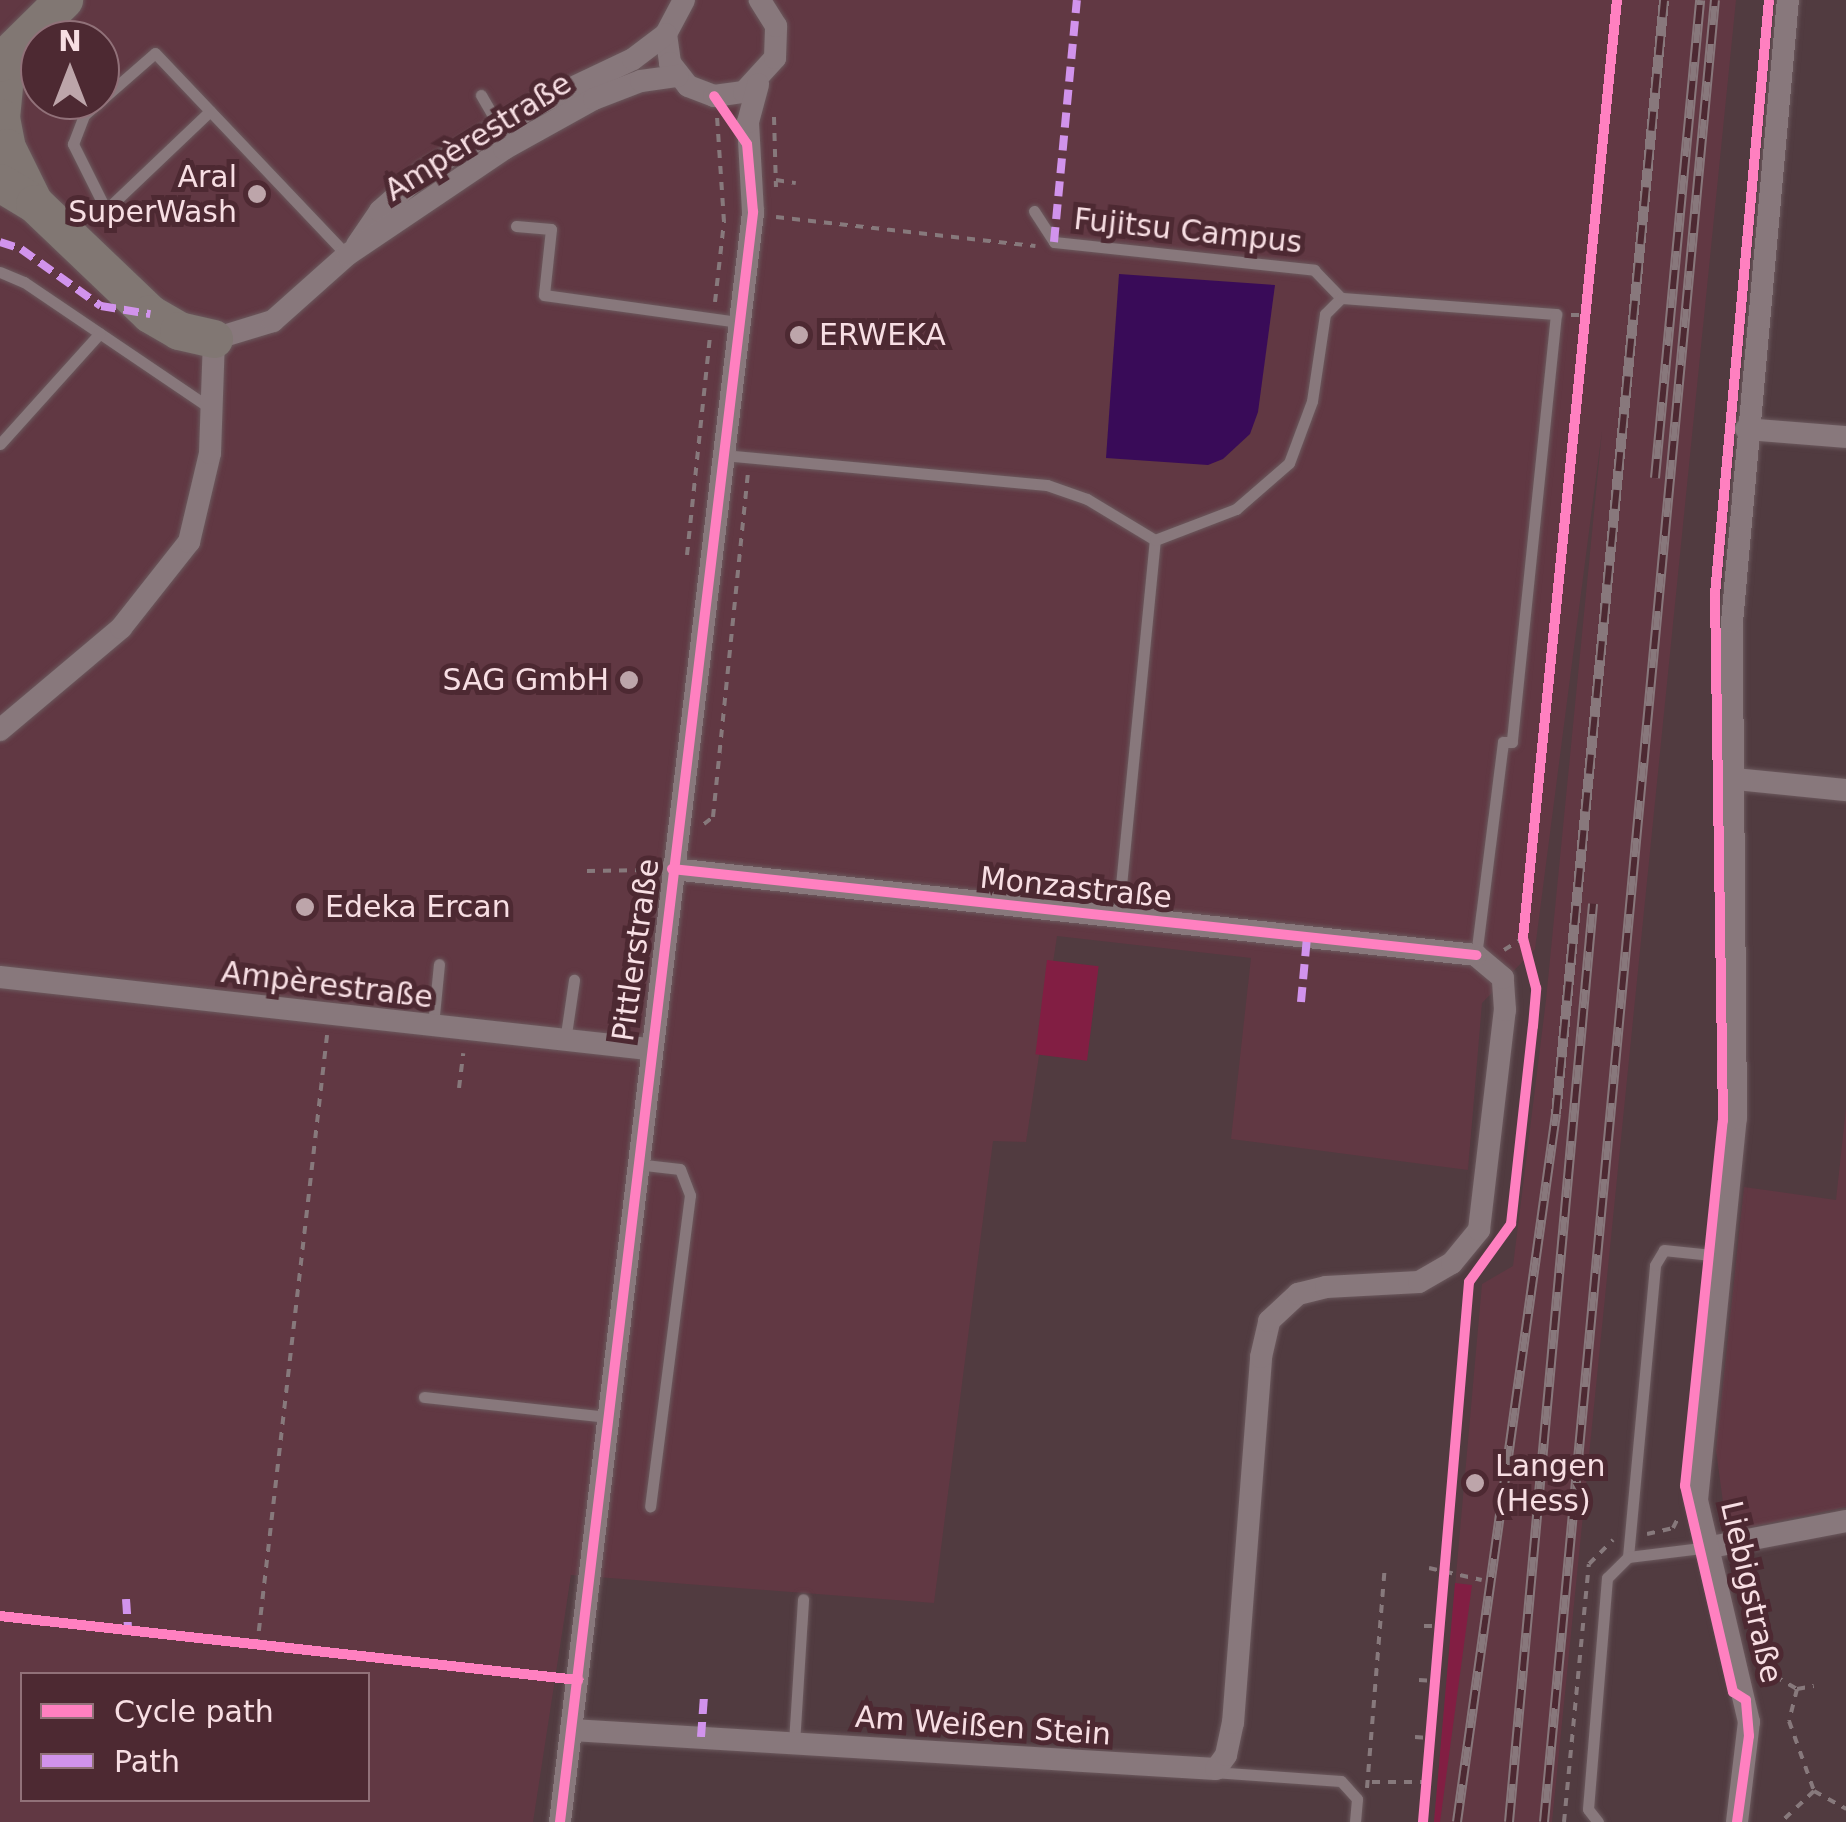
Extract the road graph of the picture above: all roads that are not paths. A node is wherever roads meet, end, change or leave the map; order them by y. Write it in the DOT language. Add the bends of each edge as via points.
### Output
graph roads {
  1 [pos="64,0"];
  2 [pos="684,0"];
  3 [pos="1788,0"];
  4 [pos="767,4"];
  5 [pos="666,34"];
  6 [pos="2,60"];
  7 [pos="678,76"];
  8 [pos="758,84"];
  9 [pos="480,95"];
  10 [pos="715,105"];
  11 [pos="210,111"];
  12 [pos="498,126"];
  13 [pos="747,144"];
  14 [pos="0,183"];
  15 [pos="35,204"];
  16 [pos="1034,211"];
  17 [pos="516,226"];
  18 [pos="357,250"];
  19 [pos="0,272"];
  20 [pos="1341,298"];
  21 [pos="739,322"];
  22 [pos="100,333"];
  23 [pos="214,339"];
  24 [pos="214,410"];
  25 [pos="1746,429"];
  26 [pos="1846,437"];
  27 [pos="0,444"];
  28 [pos="723,455"];
  29 [pos="1155,540"];
  30 [pos="0,730"];
  31 [pos="1735,779"];
  32 [pos="1846,790"];
  33 [pos="672,870"];
  34 [pos="1118,916"];
  35 [pos="1476,955"];
  36 [pos="439,964"];
  37 [pos="0,976"];
  38 [pos="574,980"];
  39 [pos="433,1028"];
  40 [pos="566,1041"];
  41 [pos="648,1049"];
  42 [pos="636,1164"];
  43 [pos="1721,1256"];
  44 [pos="424,1397"];
  45 [pos="609,1417"];
  46 [pos="650,1506"];
  47 [pos="1846,1521"];
  48 [pos="1710,1547"];
  49 [pos="1628,1557"];
  50 [pos="802,1599"];
  51 [pos="572,1730"];
  52 [pos="794,1744"];
  53 [pos="1210,1772"];
  54 [pos="560,1822"];
  55 [pos="1356,1822"];
  56 [pos="1598,1822"];
  57 [pos="1737,1822"];
  1 -- 6 [label="main road"];
  2 -- 5 [label="street"];
  3 -- 25 [label="street, Liebigstraße"];
  4 -- 8 [label="street, Pittlerstraße" via="778,42"];
  5 -- 7 [label="street"];
  5 -- 12 [label="street, Ampèrestraße" via="634,59"];
  6 -- 15 [label="main road" via="4,133"];
  7 -- 10 [label="street"];
  7 -- 18 [label="street, Ampèrestraße" via="594,99 471,170"];
  8 -- 10 [label="street"];
  8 -- 13 [label="street, Pittlerstraße"];
  9 -- 12 [label="lane"];
  10 -- 13 [label="street"];
  11 -- 11 [label="lane" via="155,53 84,115 74,144 106,210"];
  11 -- 18 [label="lane"];
  12 -- 18 [label="street, Ampèrestraße" via="424,172 380,211"];
  13 -- 21 [label="street, Pittlerstraße" via="752,212"];
  14 -- 15 [label="main road"];
  15 -- 23 [label="main road" via="150,314 179,331"];
  16 -- 20 [label="lane, Fujitsu Campus" via="1054,242 1314,270"];
  17 -- 21 [label="lane" via="551,229 544,295"];
  18 -- 23 [label="street, Ampèrestraße" via="272,322"];
  19 -- 22 [label="lane"];
  20 -- 29 [label="lane" via="1325,314 1312,401 1290,463 1236,509"];
  20 -- 35 [label="lane" via="1556,314 1512,742 1503,742"];
  21 -- 28 [label="street, Pittlerstraße"];
  22 -- 24 [label="lane"];
  22 -- 27 [label="lane"];
  23 -- 24 [label="street"];
  24 -- 30 [label="street" via="199,518 177,563 121,628"];
  25 -- 26 [label="street"];
  25 -- 31 [label="street, Liebigstraße" via="1732,622"];
  28 -- 29 [label="lane" via="1047,485 1087,499"];
  28 -- 33 [label="street, Pittlerstraße"];
  29 -- 34 [label="lane, Monzastraße"];
  31 -- 32 [label="street"];
  31 -- 43 [label="street, Liebigstraße" via="1736,1118"];
  33 -- 34 [label="street, Monzastraße"];
  33 -- 41 [label="street, Pittlerstraße"];
  34 -- 35 [label="street, Monzastraße"];
  35 -- 53 [label="street" via="1503,978 1505,1010 1479,1230 1429,1278 1397,1288 1326,1286 1298,1294 1270,1321 1260,1356 1233,1723 1226,1755"];
  36 -- 39 [label="lane"];
  37 -- 39 [label="street, Ampèrestraße"];
  38 -- 40 [label="lane"];
  39 -- 40 [label="street, Ampèrestraße"];
  40 -- 41 [label="street, Ampèrestraße"];
  41 -- 42 [label="street, Pittlerstraße"];
  42 -- 45 [label="street, Pittlerstraße"];
  42 -- 46 [label="lane" via="680,1169 690,1195"];
  43 -- 48 [label="street, Liebigstraße" via="1697,1500"];
  43 -- 49 [label="lane" via="1664,1250 1655,1264"];
  44 -- 45 [label="lane"];
  45 -- 51 [label="street, Pittlerstraße"];
  47 -- 48 [label="street"];
  48 -- 49 [label="lane"];
  48 -- 57 [label="street, Liebigstraße" via="1749,1722"];
  49 -- 56 [label="lane" via="1607,1578 1588,1809"];
  50 -- 52 [label="lane"];
  51 -- 52 [label="street, Am Weißen Stein"];
  51 -- 54 [label="street, Pittlerstraße"];
  52 -- 53 [label="street, Am Weißen Stein"];
  53 -- 55 [label="lane, Am Weißen Stein" via="1341,1782 1357,1799"];
}
